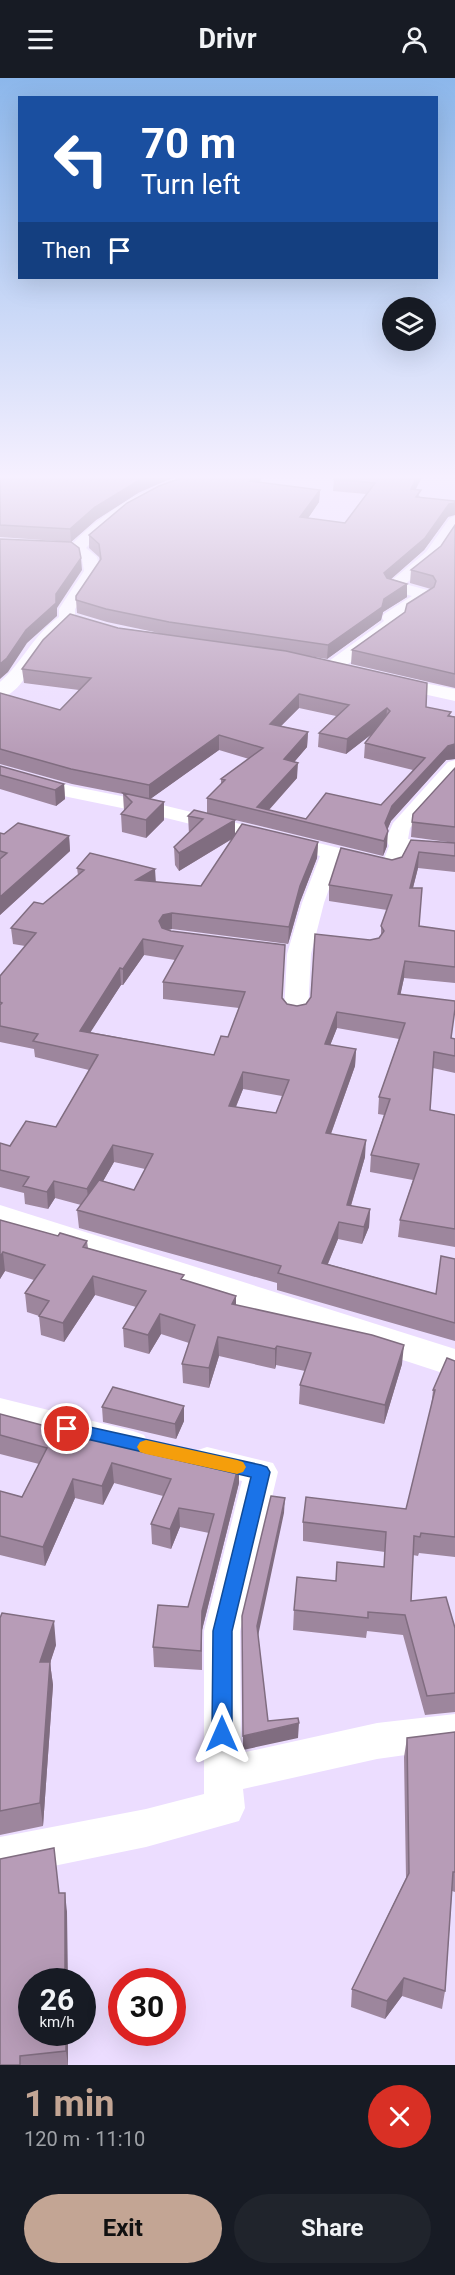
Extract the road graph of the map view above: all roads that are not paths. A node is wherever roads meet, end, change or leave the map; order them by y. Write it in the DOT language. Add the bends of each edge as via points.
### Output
graph roads {
  1 [pos="91,568"];
  2 [pos="416,568"];
  3 [pos="67,618"];
  4 [pos="113,631"];
  5 [pos="353,673"];
  6 [pos="376,678"];
  7 [pos="0,692"];
  8 [pos="455,695"];
  9 [pos="455,766"];
  10 [pos="0,772"];
  11 [pos="400,846"];
  12 [pos="455,851"];
  13 [pos="331,854"];
  14 [pos="309,945"];
  15 [pos="276,951"];
  16 [pos="296,1013"];
  17 [pos="0,1216"];
  18 [pos="455,1363"];
  19 [pos="0,1410"];
  20 [pos="455,1731"];
  21 [pos="222,1775"];
  22 [pos="0,1857"];
  1 -- 3 [label="street" via="67,609"];
  2 -- 5 [label="street" via="393,586 425,595 390,618 397,620 325,667"];
  3 -- 4 [label="street"];
  3 -- 7 [label="street"];
  6 -- 8 [label="street"];
  9 -- 11 [label="street" via="400,827"];
  10 -- 13 [label="street"];
  11 -- 12 [label="street"];
  11 -- 13 [label="street" via="391,867"];
  13 -- 14 [label="street" via="313,903"];
  14 -- 15 [label="street"];
  14 -- 16 [label="street"];
  17 -- 18 [label="street"];
  19 -- 21 [label="street" via="90,1435 261,1472 222,1631"];
  20 -- 21 [label="street" via="377,1741"];
  21 -- 22 [label="street" via="225,1808"];
}
